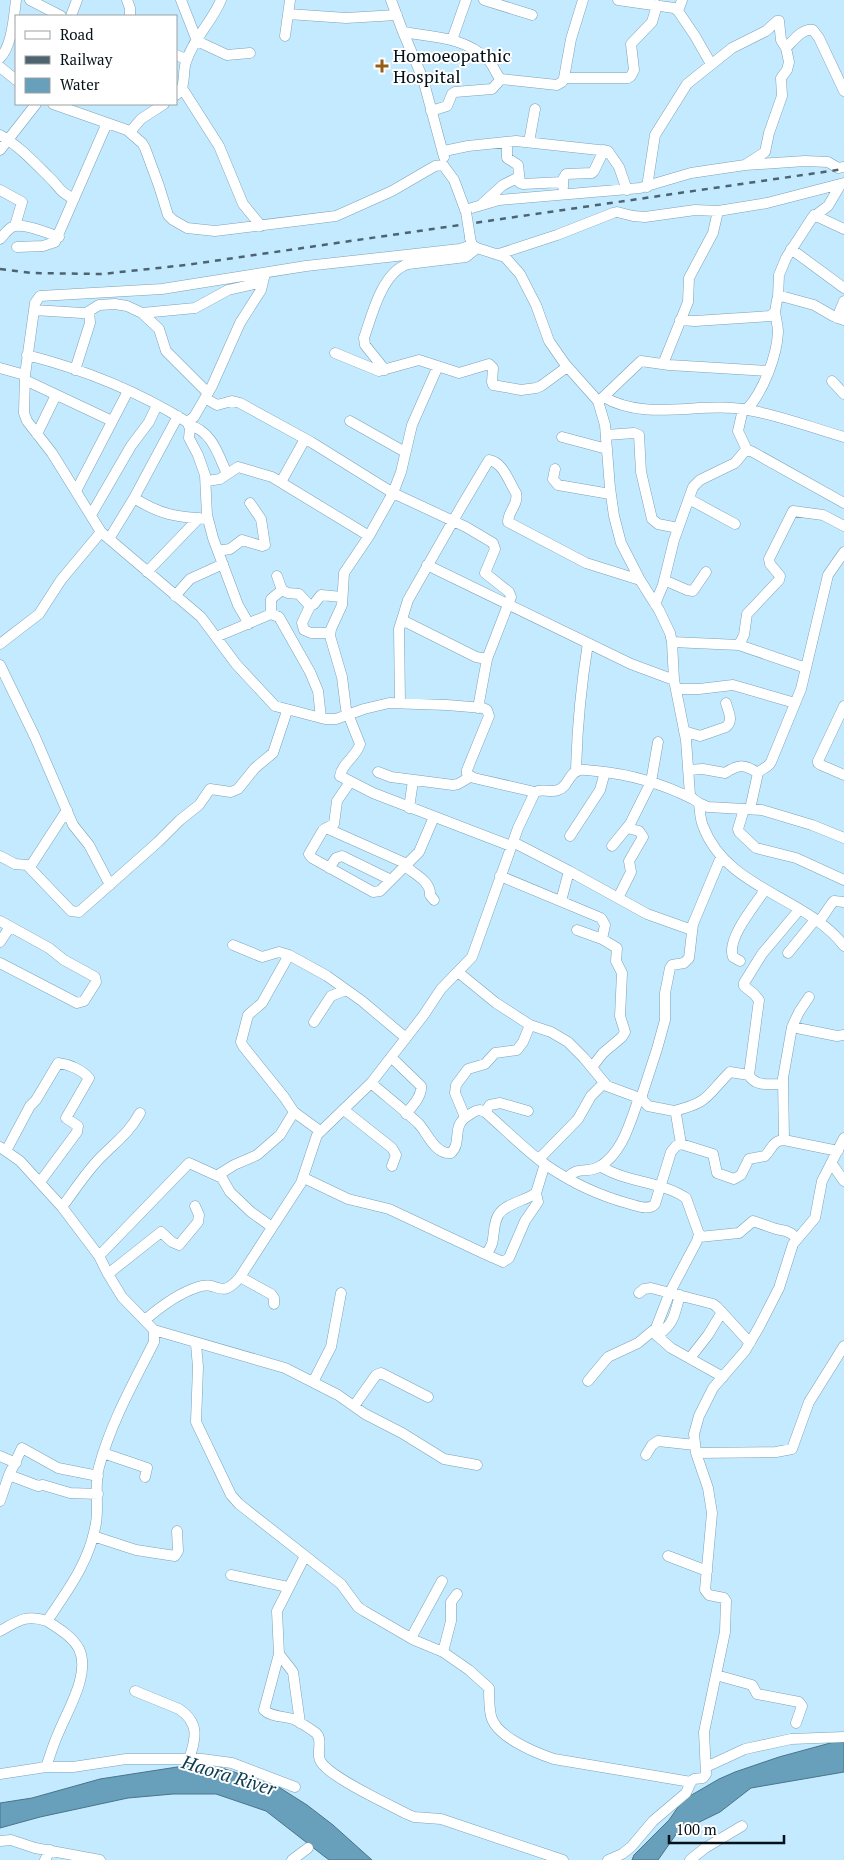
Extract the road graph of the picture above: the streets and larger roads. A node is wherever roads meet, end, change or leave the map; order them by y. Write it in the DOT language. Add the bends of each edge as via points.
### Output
graph roads {
  1 [pos="16,0"];
  2 [pos="30,0"];
  3 [pos="77,0"];
  4 [pos="127,0"];
  5 [pos="181,0"];
  6 [pos="221,0"];
  7 [pos="290,0"];
  8 [pos="391,0"];
  9 [pos="466,0"];
  10 [pos="484,0"];
  11 [pos="583,0"];
  12 [pos="618,0"];
  13 [pos="682,0"];
  14 [pos="634,2"];
  15 [pos="657,5"];
  16 [pos="678,11"];
  17 [pos="288,14"];
  18 [pos="59,15"];
  19 [pos="72,15"];
  20 [pos="130,15"];
  21 [pos="397,15"];
  22 [pos="532,15"];
  23 [pos="402,32"];
  24 [pos="285,36"];
  25 [pos="452,40"];
  26 [pos="197,41"];
  27 [pos="786,48"];
  28 [pos="250,53"];
  29 [pos="178,56"];
  30 [pos="0,58"];
  31 [pos="186,59"];
  32 [pos="711,64"];
  33 [pos="0,67"];
  34 [pos="564,78"];
  35 [pos="15,79"];
  36 [pos="501,79"];
  37 [pos="844,91"];
  38 [pos="179,92"];
  39 [pos="35,105"];
  40 [pos="56,105"];
  41 [pos="162,105"];
  42 [pos="535,109"];
  43 [pos="431,111"];
  44 [pos="107,124"];
  45 [pos="130,132"];
  46 [pos="4,137"];
  47 [pos="507,142"];
  48 [pos="529,142"];
  49 [pos="0,150"];
  50 [pos="604,150"];
  51 [pos="444,152"];
  52 [pos="443,165"];
  53 [pos="745,165"];
  54 [pos="844,167"];
  55 [pos="519,178"];
  56 [pos="563,182"];
  57 [pos="842,183"];
  58 [pos="647,187"];
  59 [pos="0,190"];
  60 [pos="627,190"];
  61 [pos="563,195"];
  62 [pos="74,199"];
  63 [pos="482,204"];
  64 [pos="718,210"];
  65 [pos="466,211"];
  66 [pos="814,215"];
  67 [pos="15,226"];
  68 [pos="261,226"];
  69 [pos="844,229"];
  70 [pos="59,237"];
  71 [pos="0,239"];
  72 [pos="473,243"];
  73 [pos="17,247"];
  74 [pos="792,249"];
  75 [pos="499,254"];
  76 [pos="264,277"];
  77 [pos="844,288"];
  78 [pos="778,297"];
  79 [pos="844,301"];
  80 [pos="34,310"];
  81 [pos="89,311"];
  82 [pos="776,312"];
  83 [pos="142,313"];
  84 [pos="841,319"];
  85 [pos="680,320"];
  86 [pos="335,353"];
  87 [pos="27,355"];
  88 [pos="663,364"];
  89 [pos="438,366"];
  90 [pos="567,367"];
  91 [pos="1,370"];
  92 [pos="74,370"];
  93 [pos="385,370"];
  94 [pos="769,371"];
  95 [pos="24,377"];
  96 [pos="832,381"];
  97 [pos="128,391"];
  98 [pos="844,394"];
  99 [pos="56,395"];
  100 [pos="207,395"];
  101 [pos="601,399"];
  102 [pos="157,405"];
  103 [pos="745,409"];
  104 [pos="112,421"];
  105 [pos="185,421"];
  106 [pos="350,421"];
  107 [pos="37,434"];
  108 [pos="606,435"];
  109 [pos="562,437"];
  110 [pos="844,437"];
  111 [pos="305,439"];
  112 [pos="606,449"];
  113 [pos="747,450"];
  114 [pos="405,452"];
  115 [pos="555,469"];
  116 [pos="227,474"];
  117 [pos="206,481"];
  118 [pos="281,482"];
  119 [pos="76,491"];
  120 [pos="393,492"];
  121 [pos="610,494"];
  122 [pos="134,498"];
  123 [pos="688,499"];
  124 [pos="250,503"];
  125 [pos="844,503"];
  126 [pos="91,515"];
  127 [pos="203,519"];
  128 [pos="452,522"];
  129 [pos="735,524"];
  130 [pos="844,526"];
  131 [pos="678,528"];
  132 [pos="101,532"];
  133 [pos="369,536"];
  134 [pos="109,539"];
  135 [pos="218,551"];
  136 [pos="844,552"];
  137 [pos="223,564"];
  138 [pos="427,565"];
  139 [pos="147,572"];
  140 [pos="706,572"];
  141 [pos="277,576"];
  142 [pos="640,580"];
  143 [pos="664,580"];
  144 [pos="282,590"];
  145 [pos="175,596"];
  146 [pos="342,597"];
  147 [pos="656,604"];
  148 [pos="508,605"];
  149 [pos="310,606"];
  150 [pos="271,614"];
  151 [pos="402,620"];
  152 [pos="249,624"];
  153 [pos="330,633"];
  154 [pos="216,637"];
  155 [pos="672,642"];
  156 [pos="588,643"];
  157 [pos="0,644"];
  158 [pos="739,645"];
  159 [pos="487,659"];
  160 [pos="0,665"];
  161 [pos="806,668"];
  162 [pos="675,685"];
  163 [pos="400,703"];
  164 [pos="726,703"];
  165 [pos="795,703"];
  166 [pos="844,706"];
  167 [pos="478,708"];
  168 [pos="287,711"];
  169 [pos="348,714"];
  170 [pos="321,718"];
  171 [pos="684,731"];
  172 [pos="658,742"];
  173 [pos="688,770"];
  174 [pos="378,772"];
  175 [pos="576,772"];
  176 [pos="605,772"];
  177 [pos="758,773"];
  178 [pos="844,775"];
  179 [pos="470,777"];
  180 [pos="413,781"];
  181 [pos="350,782"];
  182 [pos="651,782"];
  183 [pos="535,792"];
  184 [pos="696,801"];
  185 [pos="409,808"];
  186 [pos="747,809"];
  187 [pos="67,810"];
  188 [pos="434,817"];
  189 [pos="326,828"];
  190 [pos="627,828"];
  191 [pos="570,836"];
  192 [pos="844,838"];
  193 [pos="512,844"];
  194 [pos="612,846"];
  195 [pos="0,856"];
  196 [pos="721,857"];
  197 [pos="406,865"];
  198 [pos="30,867"];
  199 [pos="329,868"];
  200 [pos="569,871"];
  201 [pos="500,876"];
  202 [pos="391,880"];
  203 [pos="844,880"];
  204 [pos="110,885"];
  205 [pos="765,890"];
  206 [pos="618,898"];
  207 [pos="434,900"];
  208 [pos="561,901"];
  209 [pos="844,902"];
  210 [pos="799,910"];
  211 [pos="0,921"];
  212 [pos="817,921"];
  213 [pos="10,927"];
  214 [pos="577,930"];
  215 [pos="692,930"];
  216 [pos="602,939"];
  217 [pos="0,942"];
  218 [pos="233,945"];
  219 [pos="844,946"];
  220 [pos="788,953"];
  221 [pos="289,955"];
  222 [pos="740,961"];
  223 [pos="0,963"];
  224 [pos="458,972"];
  225 [pos="346,990"];
  226 [pos="809,996"];
  227 [pos="314,1022"];
  228 [pos="530,1025"];
  229 [pos="792,1027"];
  230 [pos="844,1035"];
  231 [pos="406,1038"];
  232 [pos="391,1057"];
  233 [pos="592,1067"];
  234 [pos="749,1075"];
  235 [pos="371,1083"];
  236 [pos="604,1083"];
  237 [pos="782,1084"];
  238 [pos="641,1099"];
  239 [pos="344,1110"];
  240 [pos="528,1111"];
  241 [pos="674,1111"];
  242 [pos="294,1112"];
  243 [pos="485,1112"];
  244 [pos="140,1113"];
  245 [pos="406,1114"];
  246 [pos="465,1117"];
  247 [pos="320,1131"];
  248 [pos="844,1138"];
  249 [pos="784,1140"];
  250 [pos="681,1144"];
  251 [pos="3,1149"];
  252 [pos="838,1151"];
  253 [pos="542,1162"];
  254 [pos="832,1164"];
  255 [pos="392,1166"];
  256 [pos="600,1166"];
  257 [pos="218,1176"];
  258 [pos="304,1178"];
  259 [pos="567,1178"];
  260 [pos="844,1181"];
  261 [pos="40,1182"];
  262 [pos="660,1187"];
  263 [pos="536,1193"];
  264 [pos="195,1206"];
  265 [pos="62,1207"];
  266 [pos="272,1227"];
  267 [pos="699,1237"];
  268 [pos="796,1240"];
  269 [pos="484,1254"];
  270 [pos="99,1256"];
  271 [pos="108,1274"];
  272 [pos="240,1277"];
  273 [pos="341,1293"];
  274 [pos="639,1293"];
  275 [pos="675,1293"];
  276 [pos="274,1304"];
  277 [pos="722,1312"];
  278 [pos="145,1320"];
  279 [pos="154,1330"];
  280 [pos="655,1334"];
  281 [pos="750,1343"];
  282 [pos="196,1344"];
  283 [pos="844,1346"];
  284 [pos="690,1358"];
  285 [pos="723,1377"];
  286 [pos="313,1382"];
  287 [pos="588,1382"];
  288 [pos="428,1397"];
  289 [pos="354,1406"];
  290 [pos="695,1449"];
  291 [pos="103,1453"];
  292 [pos="646,1455"];
  293 [pos="0,1456"];
  294 [pos="16,1463"];
  295 [pos="477,1465"];
  296 [pos="9,1476"];
  297 [pos="98,1476"];
  298 [pos="146,1477"];
  299 [pos="98,1494"];
  300 [pos="0,1501"];
  301 [pos="178,1531"];
  302 [pos="92,1536"];
  303 [pos="305,1556"];
  304 [pos="668,1556"];
  305 [pos="707,1571"];
  306 [pos="231,1575"];
  307 [pos="442,1581"];
  308 [pos="288,1587"];
  309 [pos="457,1594"];
  310 [pos="47,1621"];
  311 [pos="0,1631"];
  312 [pos="411,1638"];
  313 [pos="443,1652"];
  314 [pos="280,1654"];
  315 [pos="716,1675"];
  316 [pos="135,1691"];
  317 [pos="300,1723"];
  318 [pos="796,1723"];
  319 [pos="844,1737"];
  320 [pos="189,1759"];
  321 [pos="706,1767"];
  322 [pos="46,1768"];
  323 [pos="0,1774"];
  324 [pos="691,1782"];
  325 [pos="295,1787"];
  326 [pos="742,1826"];
  327 [pos="0,1841"];
  328 [pos="308,1848"];
  329 [pos="536,1850"];
  330 [pos="47,1855"];
  331 [pos="100,1860"];
  332 [pos="292,1860"];
  333 [pos="532,1860"];
  334 [pos="563,1860"];
  335 [pos="608,1860"];
  336 [pos="690,1860"];
  1 -- 30 [label="street" via="10,37"];
  2 -- 18 [label="street"];
  3 -- 19 [label="street"];
  4 -- 20 [label="street"];
  5 -- 26 [label="street"];
  6 -- 26 [label="street"];
  7 -- 17 [label="street"];
  8 -- 21 [label="street"];
  9 -- 25 [label="street"];
  10 -- 22 [label="street"];
  11 -- 34 [label="street"];
  12 -- 14 [label="street"];
  13 -- 16 [label="street"];
  14 -- 15 [label="street"];
  15 -- 16 [label="street"];
  15 -- 34 [label="street" via="652,22 631,44 634,70 631,76"];
  16 -- 32 [label="street"];
  17 -- 21 [label="street" via="346,18"];
  17 -- 24 [label="street"];
  21 -- 23 [label="street"];
  23 -- 25 [label="street"];
  23 -- 43 [label="street" via="423,79"];
  25 -- 36 [label="street" via="486,58"];
  26 -- 28 [label="street" via="227,55"];
  26 -- 31 [label="street"];
  27 -- 32 [label="street" via="781,40 781,23 777,21"];
  27 -- 37 [label="street" via="802,32 813,30"];
  27 -- 53 [label="street" via="789,62 781,78 782,96 765,152"];
  29 -- 31 [label="street"];
  31 -- 38 [label="street"];
  32 -- 58 [label="street" via="687,84 658,129"];
  33 -- 35 [label="street"];
  34 -- 36 [label="street" via="557,85"];
  36 -- 43 [label="street" via="492,89 455,92 447,106"];
  38 -- 68 [label="street" via="219,146 243,204"];
  39 -- 46 [label="street"];
  40 -- 44 [label="street"];
  41 -- 45 [label="street" via="141,119"];
  42 -- 48 [label="street"];
  43 -- 51 [label="street"];
  44 -- 45 [label="street"];
  44 -- 62 [label="street"];
  45 -- 68 [label="street" via="145,148 172,220 187,228 211,230"];
  46 -- 49 [label="street"];
  46 -- 62 [label="street" via="39,166 59,190"];
  47 -- 48 [label="street"];
  47 -- 51 [label="street"];
  47 -- 55 [label="street" via="507,158 518,165"];
  48 -- 50 [label="street"];
  50 -- 56 [label="street" via="592,173 566,174"];
  50 -- 60 [label="street" via="611,153 618,165"];
  51 -- 52 [label="street"];
  52 -- 65 [label="street" via="454,180"];
  52 -- 68 [label="street" via="435,166 345,213"];
  53 -- 54 [label="street" via="805,161 828,162 838,168"];
  53 -- 58 [label="street" via="691,173"];
  55 -- 56 [label="street" via="523,184"];
  55 -- 63 [label="street" via="503,185"];
  56 -- 61 [label="street"];
  57 -- 64 [label="street" via="767,203"];
  57 -- 66 [label="street" via="828,206"];
  58 -- 60 [label="street"];
  59 -- 67 [label="street" via="22,202"];
  60 -- 61 [label="street"];
  61 -- 63 [label="street"];
  62 -- 70 [label="street"];
  63 -- 65 [label="street"];
  64 -- 75 [label="street" via="645,216 617,212"];
  64 -- 85 [label="street" via="713,233 689,278 689,297"];
  65 -- 72 [label="street, bridge"];
  66 -- 69 [label="street"];
  66 -- 74 [label="street"];
  67 -- 70 [label="street"];
  67 -- 71 [label="street"];
  70 -- 73 [label="street" via="52,244"];
  72 -- 75 [label="street"];
  72 -- 76 [label="street" via="460,249 325,264"];
  72 -- 93 [label="street" via="466,257 408,264 393,273 380,294 364,338 365,345"];
  74 -- 77 [label="street"];
  74 -- 78 [label="street" via="781,270"];
  75 -- 90 [label="street" via="523,278 546,334"];
  76 -- 80 [label="street" via="98,294 44,294 37,299"];
  76 -- 83 [label="street" via="228,290 195,308"];
  76 -- 100 [label="street" via="259,294 240,323"];
  78 -- 82 [label="street"];
  78 -- 84 [label="street" via="814,305"];
  79 -- 84 [label="street"];
  80 -- 81 [label="street"];
  80 -- 87 [label="street"];
  81 -- 83 [label="street" via="99,306 121,304"];
  81 -- 92 [label="street" via="90,323"];
  82 -- 85 [label="street" via="770,316"];
  82 -- 94 [label="street" via="778,337"];
  83 -- 100 [label="street" via="159,329 166,351"];
  85 -- 88 [label="street"];
  86 -- 93 [label="street" via="375,370"];
  87 -- 92 [label="street"];
  87 -- 95 [label="street"];
  88 -- 94 [label="street"];
  88 -- 101 [label="street" via="642,361"];
  89 -- 90 [label="street" via="459,373 489,364 493,368 493,384 525,390 540,386"];
  89 -- 93 [label="street" via="419,360"];
  89 -- 114 [label="street" via="412,425"];
  90 -- 101 [label="street"];
  91 -- 95 [label="street"];
  92 -- 97 [label="street"];
  94 -- 103 [label="street"];
  95 -- 99 [label="street"];
  95 -- 107 [label="street" via="25,417"];
  96 -- 98 [label="street"];
  97 -- 102 [label="street"];
  97 -- 104 [label="street"];
  99 -- 104 [label="street"];
  99 -- 107 [label="street"];
  100 -- 105 [label="street" via="194,417"];
  100 -- 111 [label="street" via="217,405 232,401 240,403"];
  101 -- 103 [label="street" via="641,410"];
  101 -- 108 [label="street"];
  102 -- 105 [label="street"];
  102 -- 126 [label="street"];
  103 -- 110 [label="street"];
  103 -- 113 [label="street" via="738,431"];
  104 -- 119 [label="street"];
  105 -- 116 [label="street" via="203,431 214,444"];
  105 -- 117 [label="street"];
  105 -- 122 [label="street"];
  106 -- 114 [label="street"];
  107 -- 119 [label="street"];
  108 -- 112 [label="street"];
  108 -- 131 [label="street" via="639,435 641,472 652,519 658,524"];
  109 -- 112 [label="street"];
  111 -- 118 [label="street"];
  111 -- 120 [label="street"];
  112 -- 121 [label="street"];
  113 -- 123 [label="street" via="735,463 696,483"];
  113 -- 125 [label="street"];
  114 -- 120 [label="street"];
  115 -- 121 [label="street" via="553,479 558,485"];
  116 -- 117 [label="street" via="220,479"];
  116 -- 118 [label="street" via="236,467 269,475"];
  117 -- 127 [label="street"];
  118 -- 133 [label="street"];
  119 -- 126 [label="street"];
  120 -- 128 [label="street"];
  120 -- 133 [label="street"];
  121 -- 142 [label="street" via="621,543"];
  122 -- 127 [label="street" via="168,515"];
  122 -- 134 [label="street"];
  123 -- 129 [label="street"];
  123 -- 131 [label="street"];
  124 -- 135 [label="street" via="262,519 265,545 242,540 230,549"];
  126 -- 132 [label="street"];
  127 -- 135 [label="street"];
  127 -- 139 [label="street"];
  128 -- 138 [label="street"];
  128 -- 142 [label="street" via="486,464 489,460 495,461 517,498 508,522 586,563"];
  128 -- 148 [label="street" via="493,543 494,549 485,572 511,594"];
  130 -- 158 [label="street" via="823,515 793,511 769,559 780,576 779,580 747,614"];
  131 -- 143 [label="street"];
  132 -- 134 [label="street"];
  132 -- 157 [label="street" via="61,580 39,614"];
  133 -- 146 [label="street" via="344,573"];
  134 -- 139 [label="street"];
  135 -- 137 [label="street"];
  136 -- 161 [label="street" via="828,575"];
  137 -- 145 [label="street" via="190,579"];
  137 -- 152 [label="street" via="238,605"];
  138 -- 148 [label="street"];
  138 -- 151 [label="street"];
  139 -- 145 [label="street"];
  140 -- 143 [label="street" via="693,591"];
  141 -- 144 [label="street"];
  142 -- 147 [label="street"];
  143 -- 147 [label="street"];
  144 -- 149 [label="street" via="299,594"];
  144 -- 150 [label="street" via="271,599"];
  145 -- 154 [label="street" via="201,618"];
  146 -- 149 [label="street" via="321,595"];
  146 -- 153 [label="street" via="342,605"];
  147 -- 155 [label="street"];
  148 -- 156 [label="street"];
  148 -- 159 [label="street"];
  149 -- 153 [label="street" via="302,623 304,630"];
  150 -- 152 [label="street"];
  150 -- 170 [label="street" via="281,620 310,672 318,691"];
  151 -- 159 [label="street"];
  151 -- 163 [label="street" via="398,638"];
  152 -- 154 [label="street"];
  153 -- 169 [label="street"];
  154 -- 168 [label="street" via="272,703"];
  155 -- 158 [label="street"];
  155 -- 162 [label="street"];
  156 -- 162 [label="street"];
  156 -- 175 [label="street" via="577,728"];
  158 -- 161 [label="street"];
  159 -- 167 [label="street"];
  160 -- 187 [label="street"];
  161 -- 165 [label="street"];
  162 -- 165 [label="street" via="699,689 734,685"];
  162 -- 171 [label="street"];
  163 -- 167 [label="street"];
  163 -- 169 [label="street"];
  164 -- 171 [label="street" via="730,720 726,727 700,736"];
  165 -- 177 [label="street" via="771,762"];
  166 -- 178 [label="street" via="818,761"];
  167 -- 179 [label="street" via="487,710 489,716 467,770"];
  168 -- 170 [label="street"];
  168 -- 204 [label="street" via="272,753 238,789 231,792 210,790 199,805"];
  169 -- 170 [label="street" via="333,719"];
  169 -- 181 [label="street" via="360,744 340,773"];
  171 -- 173 [label="street"];
  172 -- 182 [label="street"];
  173 -- 177 [label="street" via="725,773 740,766"];
  173 -- 184 [label="street" via="690,790"];
  174 -- 180 [label="street"];
  175 -- 176 [label="street"];
  175 -- 183 [label="street" via="557,791"];
  176 -- 182 [label="street"];
  176 -- 191 [label="street" via="600,790"];
  177 -- 186 [label="street"];
  179 -- 180 [label="street" via="453,785"];
  179 -- 183 [label="street"];
  180 -- 185 [label="street"];
  181 -- 185 [label="street"];
  181 -- 189 [label="street" via="337,801 334,824"];
  182 -- 184 [label="street"];
  182 -- 190 [label="street"];
  183 -- 193 [label="street"];
  184 -- 186 [label="street" via="708,807"];
  184 -- 196 [label="street" via="702,825"];
  185 -- 188 [label="street"];
  186 -- 192 [label="street" via="762,810"];
  186 -- 203 [label="street" via="738,829 753,845 801,860"];
  187 -- 198 [label="street"];
  187 -- 204 [label="street"];
  188 -- 193 [label="street"];
  188 -- 197 [label="street" via="421,848"];
  189 -- 197 [label="street"];
  189 -- 199 [label="street" via="309,854"];
  190 -- 194 [label="street"];
  190 -- 206 [label="street" via="639,831 643,836 629,861 631,872"];
  193 -- 200 [label="street"];
  193 -- 201 [label="street"];
  195 -- 198 [label="street"];
  196 -- 205 [label="street" via="742,876"];
  196 -- 215 [label="street"];
  197 -- 202 [label="street"];
  197 -- 207 [label="street" via="428,884"];
  198 -- 204 [label="street" via="75,912 83,910"];
  199 -- 202 [label="street" via="373,892 380,891"];
  199 -- 202 [label="street" via="336,858 342,856"];
  200 -- 206 [label="street"];
  200 -- 208 [label="street"];
  201 -- 208 [label="street"];
  201 -- 224 [label="street" via="474,953"];
  205 -- 210 [label="street"];
  205 -- 222 [label="street" via="733,940 731,953"];
  206 -- 215 [label="street" via="654,918"];
  208 -- 216 [label="street" via="601,918 606,925"];
  209 -- 212 [label="street" via="834,901"];
  210 -- 212 [label="street"];
  210 -- 234 [label="street" via="762,954 744,983 759,1000"];
  211 -- 213 [label="street"];
  212 -- 219 [label="street"];
  212 -- 220 [label="street"];
  213 -- 217 [label="street"];
  213 -- 223 [label="street" via="92,974 96,982 84,1001 77,1003"];
  214 -- 216 [label="street"];
  215 -- 238 [label="street" via="690,958 670,968 665,993 665,1020"];
  216 -- 233 [label="street" via="617,948 616,962 622,973 620,1016 625,1032"];
  218 -- 221 [label="street" via="262,957 279,952"];
  221 -- 225 [label="street"];
  221 -- 242 [label="street" via="262,1003 248,1015 241,1042"];
  224 -- 228 [label="street"];
  224 -- 231 [label="street" via="441,989"];
  225 -- 227 [label="street" via="331,996"];
  225 -- 231 [label="street"];
  226 -- 229 [label="street"];
  228 -- 233 [label="street" via="568,1042"];
  228 -- 246 [label="street" via="517,1050 495,1053 485,1064 468,1069 456,1085 455,1093"];
  229 -- 230 [label="street"];
  229 -- 237 [label="street"];
  231 -- 232 [label="street"];
  232 -- 235 [label="street"];
  232 -- 245 [label="street" via="421,1086 418,1098"];
  233 -- 236 [label="street"];
  234 -- 237 [label="street" via="751,1080 760,1084"];
  234 -- 241 [label="street" via="730,1072 699,1104"];
  235 -- 239 [label="street"];
  235 -- 245 [label="street"];
  236 -- 238 [label="street"];
  236 -- 253 [label="street"];
  237 -- 249 [label="street"];
  238 -- 241 [label="street" via="651,1108"];
  238 -- 256 [label="street" via="620,1147"];
  239 -- 247 [label="street"];
  239 -- 255 [label="street" via="392,1148 396,1158"];
  240 -- 243 [label="street" via="500,1103 490,1105"];
  241 -- 250 [label="street" via="678,1117"];
  242 -- 247 [label="street"];
  242 -- 257 [label="street" via="280,1135 257,1155"];
  243 -- 246 [label="street" via="476,1110"];
  243 -- 253 [label="street"];
  244 -- 265 [label="street" via="122,1139 99,1159"];
  245 -- 246 [label="street" via="419,1124 434,1145 447,1154 454,1149 458,1126"];
  247 -- 258 [label="street"];
  248 -- 252 [label="street"];
  249 -- 250 [label="street" via="774,1143 765,1156 750,1159 741,1175 734,1179 717,1174 712,1154"];
  249 -- 252 [label="street"];
  250 -- 262 [label="street" via="671,1152"];
  251 -- 261 [label="street"];
  251 -- 261 [label="street" via="58,1063 85,1074 89,1078 66,1118 78,1126 77,1132"];
  252 -- 254 [label="street"];
  253 -- 259 [label="street"];
  253 -- 263 [label="street"];
  254 -- 260 [label="street"];
  254 -- 268 [label="street" via="822,1181 813,1222"];
  256 -- 259 [label="street" via="574,1171"];
  256 -- 262 [label="street" via="615,1176"];
  257 -- 266 [label="street" via="251,1212"];
  257 -- 270 [label="street" via="192,1164 186,1165"];
  258 -- 266 [label="street"];
  258 -- 269 [label="street" via="348,1199 389,1209"];
  259 -- 262 [label="street" via="585,1188 648,1208 655,1204"];
  261 -- 265 [label="street"];
  262 -- 267 [label="street" via="688,1200"];
  263 -- 269 [label="street" via="502,1210 496,1222 493,1242"];
  263 -- 269 [label="street" via="538,1202 525,1221 509,1258 503,1262"];
  264 -- 271 [label="street" via="199,1219 179,1245 161,1232"];
  265 -- 270 [label="street"];
  266 -- 272 [label="street"];
  267 -- 268 [label="street" via="739,1233 753,1221 786,1231"];
  267 -- 275 [label="street"];
  268 -- 281 [label="street" via="779,1288"];
  270 -- 271 [label="street"];
  271 -- 278 [label="street" via="122,1297"];
  272 -- 276 [label="street" via="271,1294"];
  272 -- 278 [label="street" via="229,1288 206,1285 196,1288"];
  273 -- 286 [label="street" via="331,1347"];
  274 -- 275 [label="street" via="647,1288"];
  275 -- 277 [label="street" via="713,1304"];
  275 -- 280 [label="street" via="672,1322 667,1329"];
  277 -- 281 [label="street"];
  277 -- 284 [label="street"];
  278 -- 279 [label="street"];
  279 -- 282 [label="street"];
  279 -- 291 [label="street" via="154,1342 126,1394"];
  280 -- 284 [label="street"];
  280 -- 287 [label="street" via="608,1357"];
  281 -- 285 [label="street"];
  282 -- 286 [label="street" via="272,1364"];
  282 -- 303 [label="street" via="196,1422 231,1495"];
  283 -- 290 [label="street" via="809,1402 792,1448 776,1452"];
  284 -- 285 [label="street"];
  285 -- 290 [label="street" via="713,1388 699,1416 694,1434"];
  286 -- 289 [label="street"];
  288 -- 289 [label="street" via="381,1373 376,1375"];
  289 -- 295 [label="street" via="444,1459"];
  290 -- 292 [label="street" via="658,1441"];
  290 -- 305 [label="street" via="712,1507"];
  291 -- 297 [label="street"];
  291 -- 298 [label="street" via="147,1468"];
  293 -- 294 [label="street"];
  294 -- 296 [label="street"];
  294 -- 297 [label="street" via="22,1448 58,1468"];
  296 -- 299 [label="street" via="70,1493"];
  296 -- 300 [label="street"];
  297 -- 299 [label="street"];
  299 -- 302 [label="street"];
  301 -- 302 [label="street" via="175,1556 136,1550"];
  302 -- 310 [label="street" via="88,1556"];
  303 -- 308 [label="street"];
  303 -- 312 [label="street" via="341,1584 358,1607"];
  304 -- 305 [label="street"];
  305 -- 315 [label="street" via="706,1593 723,1597 726,1602 725,1632"];
  306 -- 308 [label="street"];
  307 -- 312 [label="street"];
  308 -- 314 [label="street" via="277,1612"];
  309 -- 313 [label="street" via="451,1602 451,1621"];
  310 -- 311 [label="street" via="30,1618"];
  310 -- 322 [label="street" via="79,1648 82,1669 76,1693"];
  312 -- 313 [label="street"];
  313 -- 324 [label="street" via="486,1684 491,1717 496,1725 534,1752 554,1759"];
  314 -- 317 [label="street" via="293,1672"];
  314 -- 317 [label="street" via="264,1710"];
  315 -- 318 [label="street" via="752,1685 757,1694 799,1702 802,1706"];
  315 -- 321 [label="street" via="704,1732"];
  316 -- 320 [label="street" via="185,1712 196,1734"];
  317 -- 329 [label="street" via="318,1736 320,1761 325,1766 376,1798 414,1817 441,1819"];
  319 -- 321 [label="street" via="791,1739 745,1750"];
  320 -- 322 [label="street" via="126,1759"];
  320 -- 325 [label="street" via="232,1763"];
  321 -- 324 [label="street" via="704,1777"];
  322 -- 323 [label="street"];
  324 -- 335 [label="street" via="686,1793 653,1821 631,1847"];
  326 -- 336 [label="street"];
  327 -- 330 [label="street" via="11,1840"];
  328 -- 332 [label="street"];
  329 -- 333 [label="street"];
  329 -- 334 [label="street"];
  330 -- 331 [label="street"];
}
